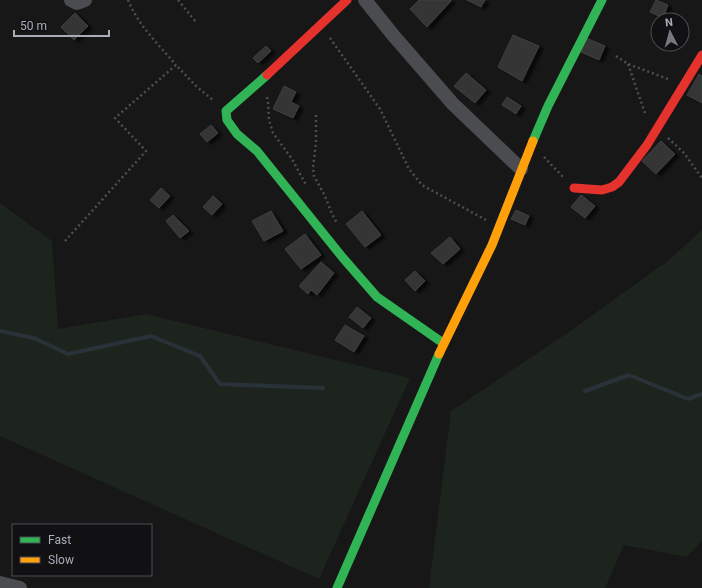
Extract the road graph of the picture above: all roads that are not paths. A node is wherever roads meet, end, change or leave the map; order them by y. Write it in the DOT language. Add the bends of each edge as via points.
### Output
graph roads {
  1 [pos="71,0"];
  2 [pos="85,0"];
  3 [pos="347,0"];
  4 [pos="365,0"];
  5 [pos="602,0"];
  6 [pos="702,55"];
  7 [pos="521,169"];
  8 [pos="574,188"];
  9 [pos="443,342"];
  10 [pos="0,583"];
  11 [pos="20,588"];
  12 [pos="337,588"];
  1 -- 2 [label="street" via="77,3"];
  3 -- 9 [label="street" via="262,81 226,111 227,120 237,134 257,151 377,298"];
  4 -- 7 [label="street" via="453,104"];
  5 -- 7 [label="street" via="548,106"];
  6 -- 8 [label="street" via="631,167 612,188 601,191"];
  7 -- 9 [label="street" via="492,245"];
  9 -- 12 [label="street"];
  10 -- 11 [label="street"];
}
